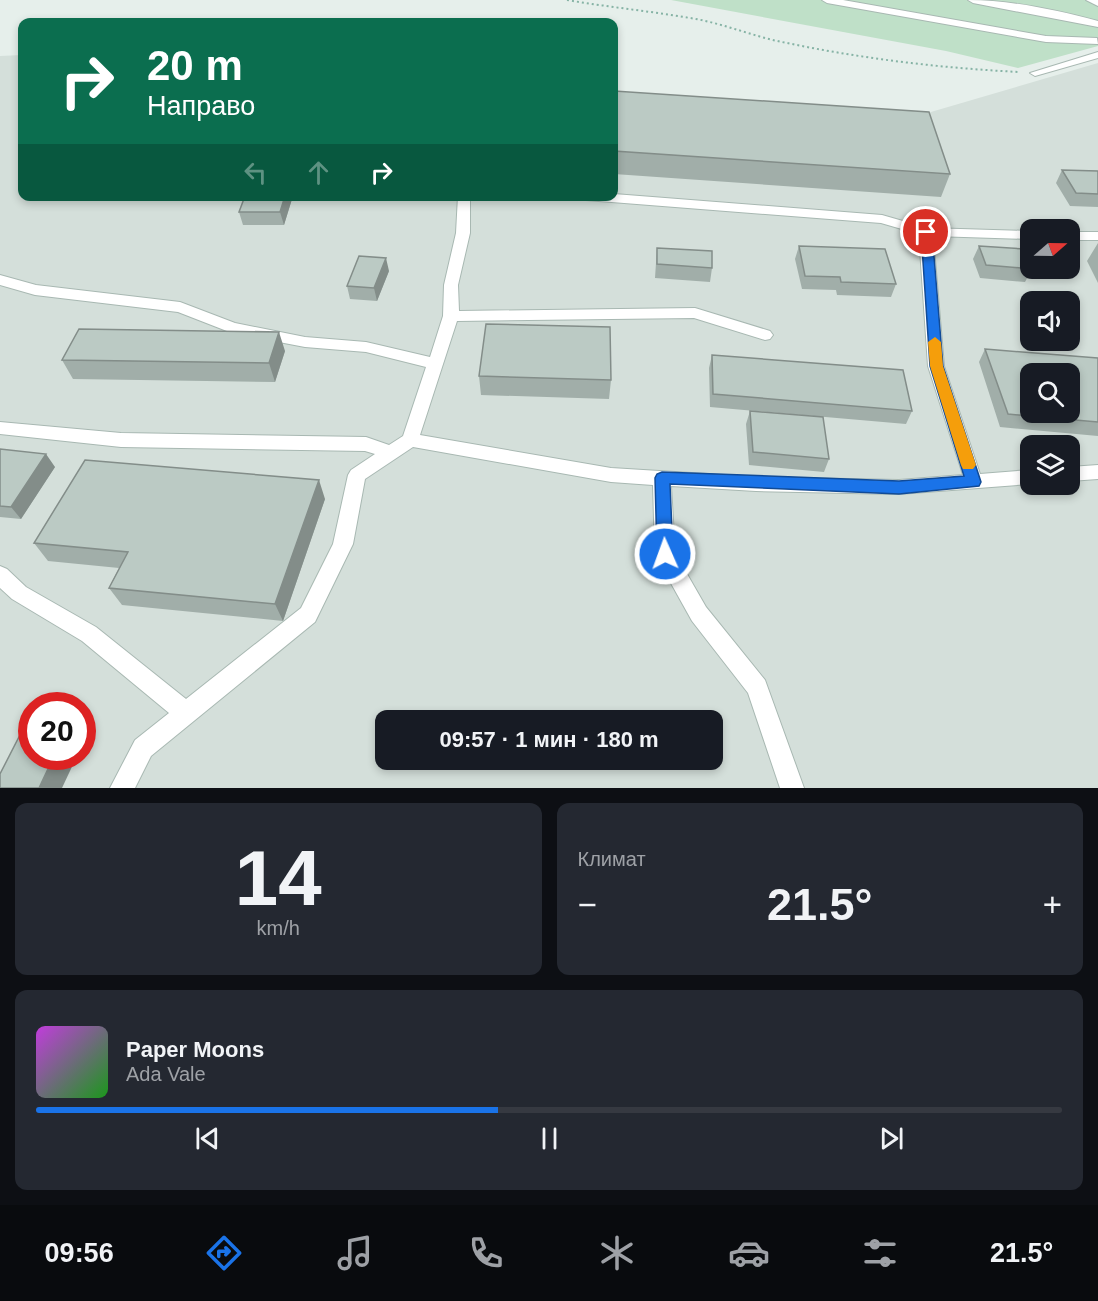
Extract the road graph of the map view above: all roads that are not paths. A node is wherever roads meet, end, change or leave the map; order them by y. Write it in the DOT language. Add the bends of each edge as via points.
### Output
graph roads {
  1 [pos="827,0"];
  2 [pos="974,0"];
  3 [pos="1091,0"];
  4 [pos="1098,3"];
  5 [pos="1098,24"];
  6 [pos="1098,38"];
  7 [pos="1098,55"];
  8 [pos="1035,73"];
  9 [pos="618,198"];
  10 [pos="464,201"];
  11 [pos="926,232"];
  12 [pos="1020,235"];
  13 [pos="1080,236"];
  14 [pos="1098,236"];
  15 [pos="0,280"];
  16 [pos="452,316"];
  17 [pos="765,335"];
  18 [pos="436,364"];
  19 [pos="0,428"];
  20 [pos="410,440"];
  21 [pos="391,453"];
  22 [pos="1098,472"];
  23 [pos="1080,473"];
  24 [pos="662,478"];
  25 [pos="1020,478"];
  26 [pos="974,482"];
  27 [pos="3,582"];
  28 [pos="186,713"];
  29 [pos="122,788"];
  30 [pos="792,788"];
  1 -- 6 [label="lane" via="1046,39"];
  2 -- 5 [label="lane"];
  3 -- 4 [label="lane"];
  7 -- 8 [label="lane"];
  9 -- 11 [label="lane" via="882,219"];
  10 -- 16 [label="lane" via="463,233 451,285"];
  11 -- 12 [label="lane"];
  11 -- 26 [label="lane" via="936,366"];
  13 -- 14 [label="lane"];
  15 -- 18 [label="lane" via="34,290 180,307 232,328 304,342 366,347"];
  16 -- 17 [label="lane" via="695,313"];
  16 -- 18 [label="lane"];
  18 -- 20 [label="lane"];
  19 -- 21 [label="lane" via="121,440 366,444"];
  20 -- 21 [label="lane"];
  20 -- 24 [label="lane" via="611,475"];
  21 -- 28 [label="lane" via="357,475 343,544 308,615"];
  22 -- 23 [label="lane"];
  24 -- 26 [label="lane" via="899,488"];
  24 -- 30 [label="lane" via="665,554 699,614 756,687"];
  25 -- 26 [label="lane"];
  27 -- 28 [label="lane" via="89,634"];
  28 -- 29 [label="lane" via="143,748"];
}
